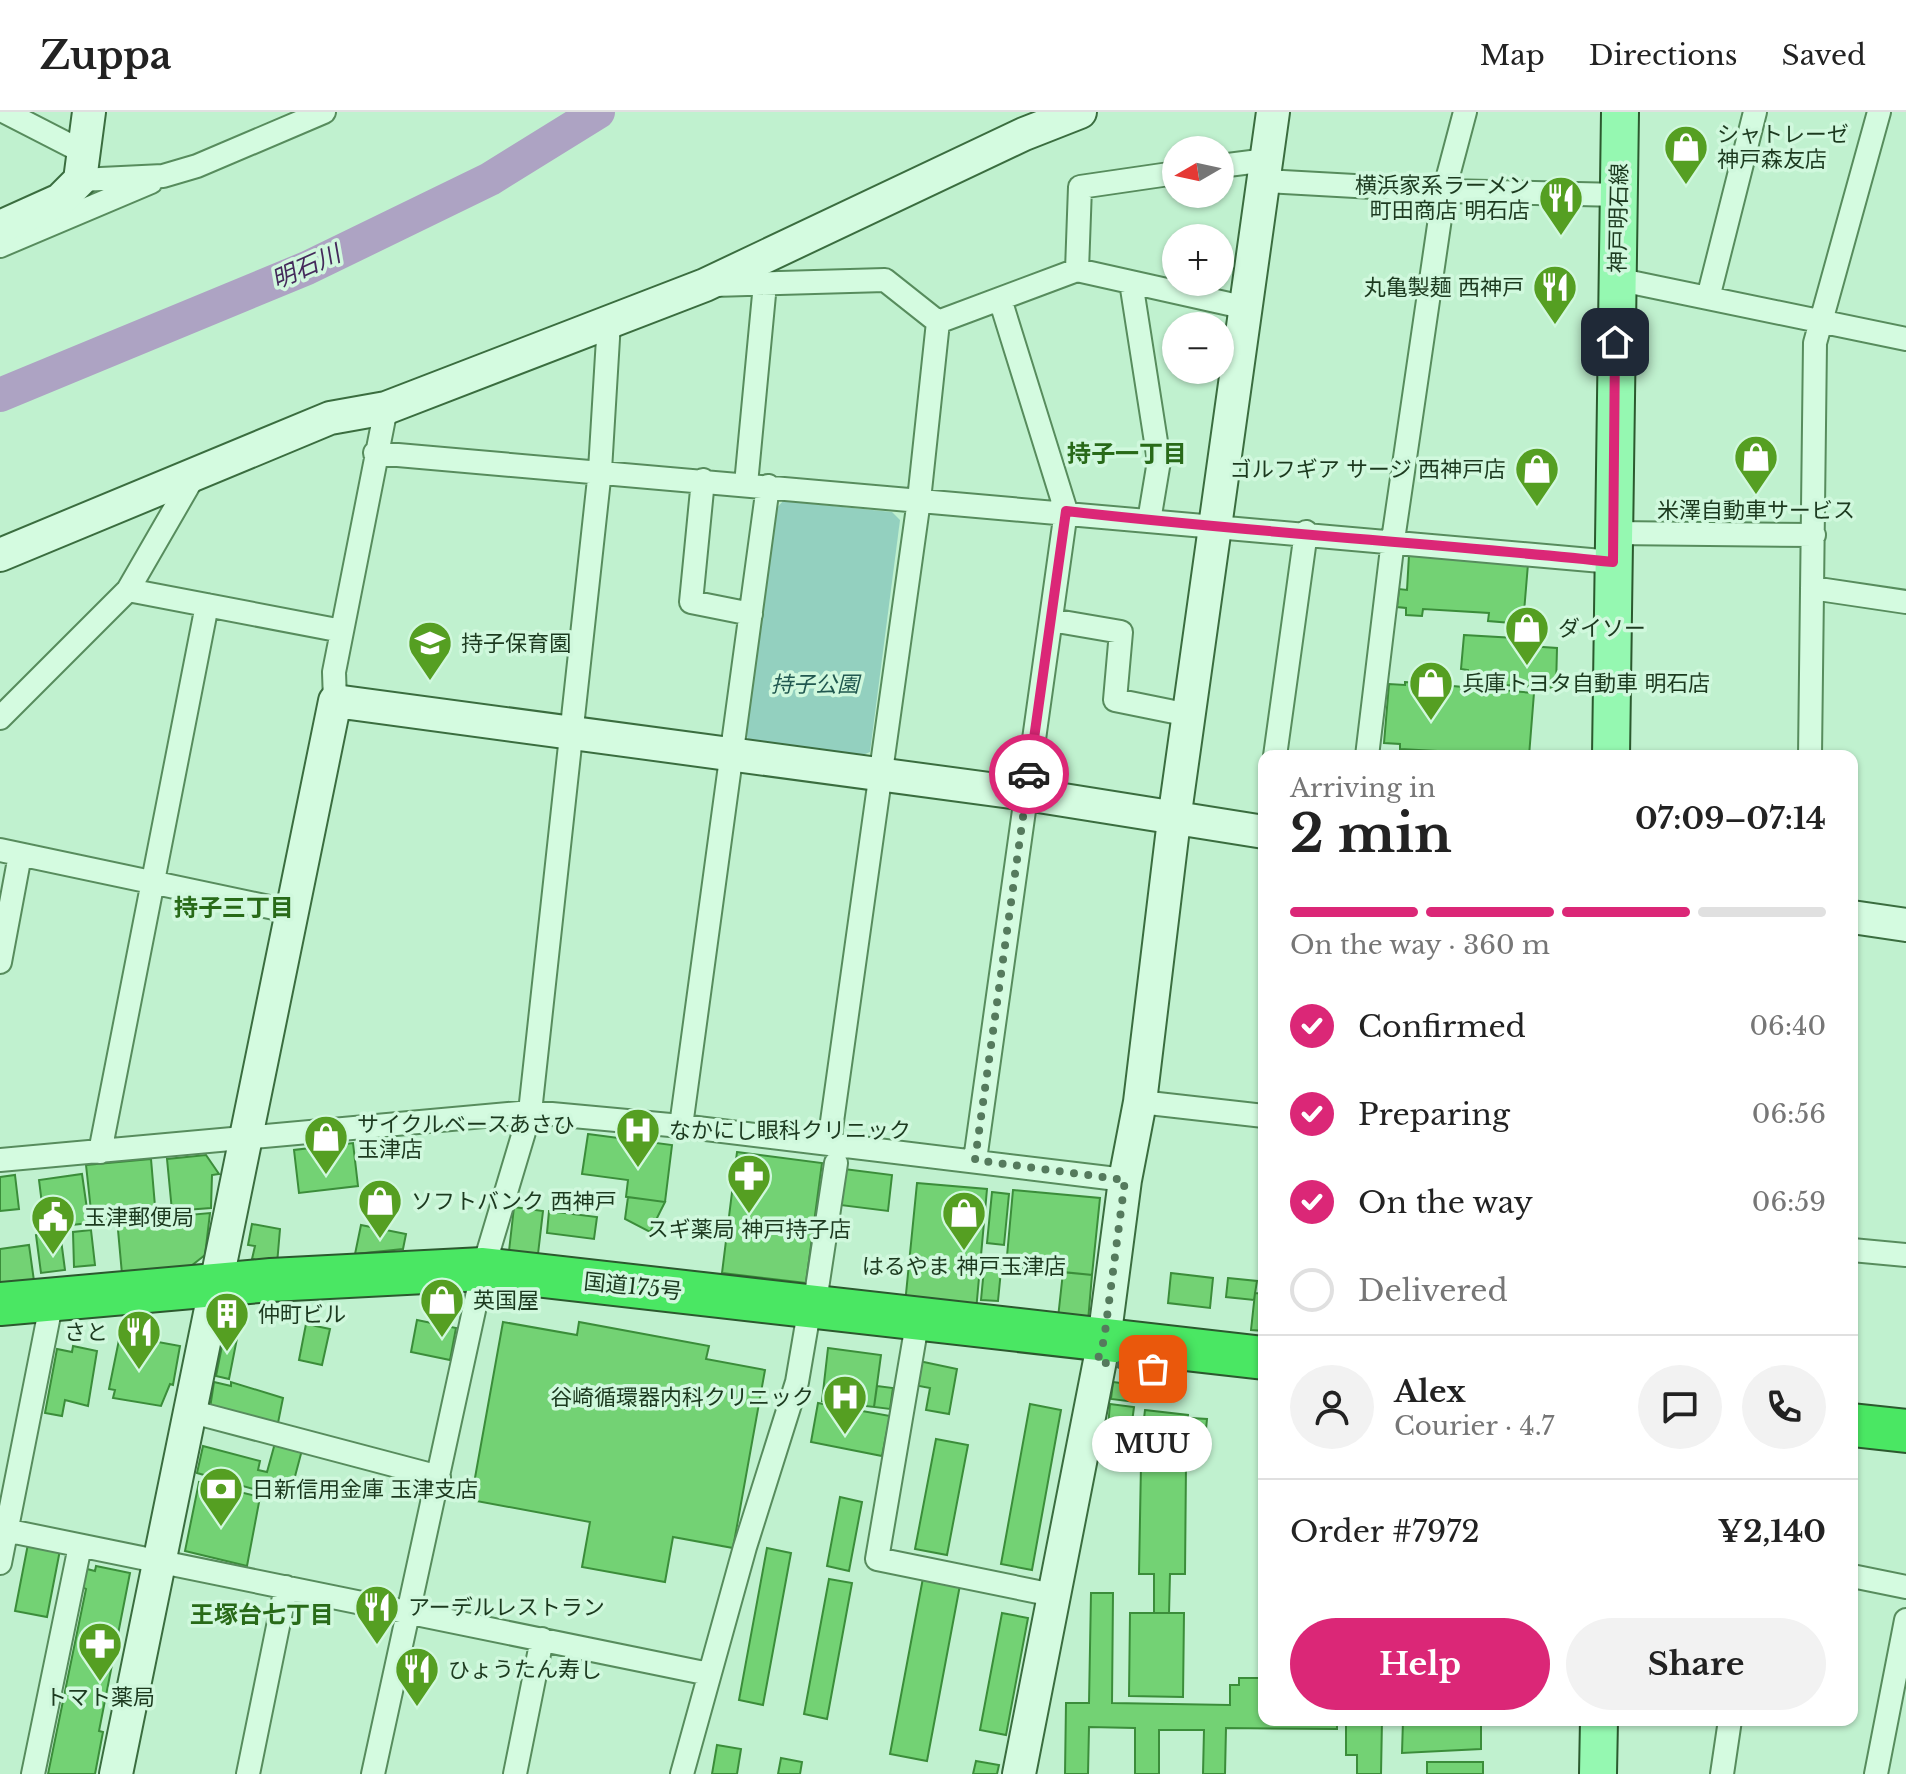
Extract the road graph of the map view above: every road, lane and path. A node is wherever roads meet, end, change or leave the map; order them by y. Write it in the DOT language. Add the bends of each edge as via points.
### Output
graph roads {
  1 [pos="5,112"];
  2 [pos="89,112"];
  3 [pos="324,112"];
  4 [pos="1080,112"];
  5 [pos="1273,112"];
  6 [pos="1465,112"];
  7 [pos="1620,112"];
  8 [pos="1755,112"];
  9 [pos="1879,112"];
  10 [pos="1234,167"];
  11 [pos="1266,170"];
  12 [pos="1162,175"];
  13 [pos="163,176"];
  14 [pos="75,177"];
  15 [pos="1444,191"];
  16 [pos="1620,195"];
  17 [pos="0,227"];
  18 [pos="0,246"];
  19 [pos="1077,270"];
  20 [pos="1616,279"];
  21 [pos="1131,282"];
  22 [pos="765,284"];
  23 [pos="705,285"];
  24 [pos="1708,298"];
  25 [pos="1000,299"];
  26 [pos="1247,308"];
  27 [pos="609,322"];
  28 [pos="938,322"];
  29 [pos="1822,322"];
  30 [pos="1906,339"];
  31 [pos="386,408"];
  32 [pos="375,453"];
  33 [pos="600,470"];
  34 [pos="195,474"];
  35 [pos="703,480"];
  36 [pos="757,485"];
  37 [pos="919,500"];
  38 [pos="1066,511"];
  39 [pos="1149,521"];
  40 [pos="1216,528"];
  41 [pos="1306,532"];
  42 [pos="1814,535"];
  43 [pos="1393,540"];
  44 [pos="1613,547"];
  45 [pos="0,555"];
  46 [pos="1812,588"];
  47 [pos="128,590"];
  48 [pos="1906,602"];
  49 [pos="207,605"];
  50 [pos="751,614"];
  51 [pos="1051,620"];
  52 [pos="342,631"];
  53 [pos="335,701"];
  54 [pos="1189,715"];
  55 [pos="0,718"];
  56 [pos="571,732"];
  57 [pos="1276,750"];
  58 [pos="1368,750"];
  59 [pos="1611,750"];
  60 [pos="1810,750"];
  61 [pos="733,756"];
  62 [pos="880,777"];
  63 [pos="1026,794"];
  64 [pos="1174,820"];
  65 [pos="1258,831"];
  66 [pos="10,852"];
  67 [pos="153,882"];
  68 [pos="293,912"];
  69 [pos="1858,918"];
  70 [pos="1906,925"];
  71 [pos="0,962"];
  72 [pos="1140,1102"];
  73 [pos="530,1112"];
  74 [pos="1258,1115"];
  75 [pos="681,1126"];
  76 [pos="249,1139"];
  77 [pos="100,1152"];
  78 [pos="833,1153"];
  79 [pos="0,1160"];
  80 [pos="975,1160"];
  81 [pos="1125,1180"];
  82 [pos="1858,1251"];
  83 [pos="1906,1255"];
  84 [pos="482,1280"];
  85 [pos="213,1298"];
  86 [pos="0,1304"];
  87 [pos="810,1310"];
  88 [pos="50,1312"];
  89 [pos="0,1326"];
  90 [pos="916,1330"];
  91 [pos="1101,1351"];
  92 [pos="1258,1358"];
  93 [pos="1258,1380"];
  94 [pos="189,1411"];
  95 [pos="1858,1426"];
  96 [pos="1906,1431"];
  97 [pos="1858,1449"];
  98 [pos="1906,1453"];
  99 [pos="439,1477"];
  100 [pos="3,1530"];
  101 [pos="80,1546"];
  102 [pos="159,1562"];
  103 [pos="0,1563"];
  104 [pos="1858,1577"];
  105 [pos="286,1587"];
  106 [pos="1906,1587"];
  107 [pos="1053,1595"];
  108 [pos="409,1614"];
  109 [pos="1906,1620"];
  110 [pos="542,1639"];
  111 [pos="709,1674"];
  112 [pos="1599,1726"];
  113 [pos="1729,1726"];
  114 [pos="33,1774"];
  115 [pos="116,1774"];
  116 [pos="248,1774"];
  117 [pos="373,1774"];
  118 [pos="515,1774"];
  119 [pos="682,1774"];
  120 [pos="1019,1774"];
  121 [pos="1598,1774"];
  122 [pos="1722,1774"];
  123 [pos="1876,1774"];
  1 -- 14 [label="street"];
  2 -- 14 [label="street"];
  3 -- 13 [label="street"];
  4 -- 23 [label="street"];
  5 -- 11 [label="street"];
  6 -- 15 [label="street"];
  7 -- 16 [label="main road, 神戸明石線"];
  8 -- 24 [label="street"];
  9 -- 29 [label="street"];
  10 -- 11 [label="street"];
  11 -- 15 [label="street"];
  11 -- 26 [label="street"];
  12 -- 19 [label="street" via="1080,187"];
  13 -- 14 [label="street"];
  13 -- 18 [label="street"];
  14 -- 17 [label="street"];
  15 -- 16 [label="street"];
  15 -- 43 [label="street"];
  16 -- 20 [label="main road, 神戸明石線"];
  19 -- 21 [label="street"];
  19 -- 25 [label="street"];
  20 -- 24 [label="street"];
  20 -- 44 [label="main road, 神戸明石線"];
  21 -- 26 [label="street"];
  21 -- 39 [label="street" via="1159,461"];
  22 -- 23 [label="street"];
  22 -- 28 [label="street" via="885,280"];
  22 -- 36 [label="street"];
  23 -- 27 [label="street"];
  24 -- 29 [label="street"];
  25 -- 28 [label="street"];
  25 -- 38 [label="street"];
  26 -- 40 [label="street"];
  27 -- 31 [label="street"];
  27 -- 33 [label="street"];
  28 -- 37 [label="street"];
  29 -- 30 [label="street"];
  29 -- 42 [label="street" via="1815,343"];
  31 -- 32 [label="street"];
  31 -- 34 [label="street" via="330,418"];
  32 -- 33 [label="street"];
  32 -- 52 [label="street"];
  33 -- 35 [label="street"];
  33 -- 56 [label="street"];
  34 -- 45 [label="street"];
  34 -- 47 [label="street"];
  35 -- 36 [label="street"];
  35 -- 50 [label="street" via="691,602"];
  36 -- 37 [label="street"];
  36 -- 50 [label="street"];
  37 -- 38 [label="street"];
  37 -- 62 [label="street"];
  38 -- 39 [label="street"];
  38 -- 51 [label="street"];
  39 -- 40 [label="street"];
  40 -- 41 [label="street"];
  40 -- 54 [label="street"];
  41 -- 43 [label="street"];
  41 -- 57 [label="street"];
  42 -- 44 [label="street"];
  42 -- 46 [label="street"];
  43 -- 44 [label="street"];
  43 -- 58 [label="street"];
  44 -- 59 [label="main road, 神戸明石線"];
  46 -- 48 [label="street"];
  46 -- 60 [label="street"];
  47 -- 49 [label="street"];
  47 -- 55 [label="street"];
  49 -- 52 [label="street"];
  49 -- 67 [label="street"];
  50 -- 61 [label="street"];
  51 -- 54 [label="street" via="1121,632 1115,700"];
  51 -- 63 [label="street"];
  52 -- 53 [label="street"];
  53 -- 56 [label="street"];
  53 -- 68 [label="street"];
  54 -- 64 [label="street"];
  56 -- 61 [label="street"];
  56 -- 73 [label="street"];
  61 -- 62 [label="street"];
  61 -- 75 [label="street"];
  62 -- 63 [label="street"];
  62 -- 78 [label="street"];
  63 -- 64 [label="street"];
  63 -- 80 [label="street"];
  64 -- 65 [label="street"];
  64 -- 72 [label="street"];
  66 -- 67 [label="street"];
  66 -- 71 [label="street"];
  67 -- 68 [label="street"];
  67 -- 77 [label="street"];
  68 -- 76 [label="street"];
  69 -- 70 [label="street"];
  72 -- 74 [label="street"];
  72 -- 81 [label="street"];
  73 -- 75 [label="street"];
  73 -- 76 [label="street"];
  73 -- 84 [label="street"];
  75 -- 78 [label="street"];
  76 -- 77 [label="street"];
  76 -- 85 [label="street"];
  77 -- 79 [label="street"];
  78 -- 80 [label="street"];
  78 -- 87 [label="street"];
  80 -- 81 [label="street"];
  81 -- 91 [label="street"];
  82 -- 83 [label="street"];
  84 -- 85 [label="highway, 国道175号"];
  84 -- 87 [label="highway, 国道175号"];
  84 -- 99 [label="street"];
  85 -- 88 [label="highway, 国道175号"];
  85 -- 94 [label="street"];
  86 -- 88 [label="highway, 国道175号"];
  87 -- 90 [label="highway, 国道175号"];
  87 -- 111 [label="street" via="797,1382"];
  88 -- 89 [label="highway, 国道175号"];
  88 -- 100 [label="street"];
  90 -- 91 [label="highway, 国道175号"];
  90 -- 107 [label="street" via="877,1559"];
  91 -- 92 [label="highway, 国道175号"];
  91 -- 93 [label="highway, 国道175号"];
  91 -- 107 [label="street"];
  94 -- 99 [label="street"];
  94 -- 102 [label="street"];
  95 -- 96 [label="highway"];
  97 -- 98 [label="highway"];
  99 -- 108 [label="street"];
  100 -- 101 [label="street"];
  100 -- 103 [label="street"];
  101 -- 102 [label="street"];
  101 -- 114 [label="street"];
  102 -- 105 [label="street"];
  102 -- 115 [label="street"];
  104 -- 106 [label="street"];
  105 -- 108 [label="street"];
  105 -- 116 [label="street"];
  107 -- 120 [label="street"];
  108 -- 110 [label="street"];
  108 -- 117 [label="street"];
  109 -- 123 [label="street"];
  110 -- 111 [label="street"];
  110 -- 118 [label="street"];
  111 -- 119 [label="street"];
  112 -- 121 [label="main road"];
  113 -- 122 [label="street"];
}
